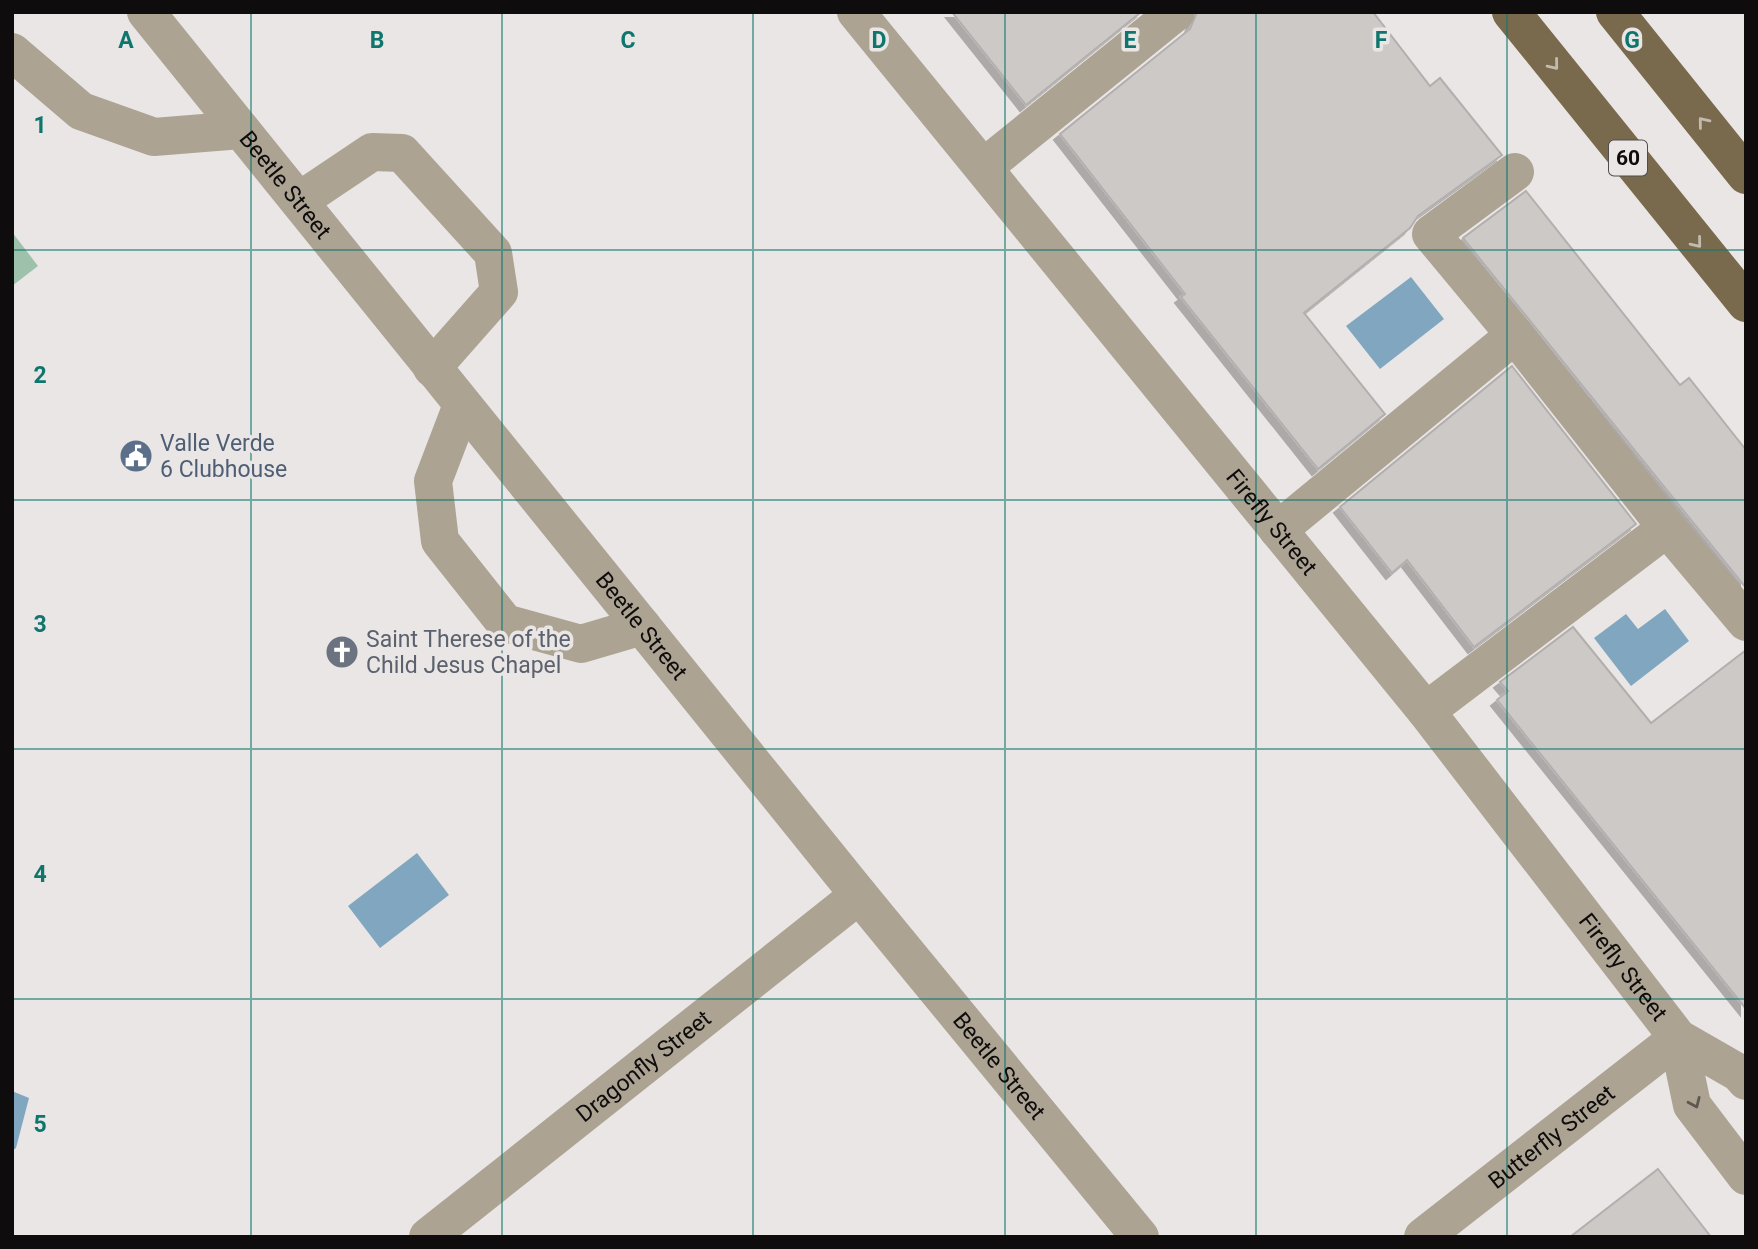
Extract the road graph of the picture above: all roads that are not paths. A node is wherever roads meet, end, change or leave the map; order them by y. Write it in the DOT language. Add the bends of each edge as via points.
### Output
graph roads {
  1 [pos="146,12"];
  2 [pos="856,12"];
  3 [pos="1176,12"];
  4 [pos="1511,12"];
  5 [pos="1615,12"];
  6 [pos="12,52"];
  7 [pos="241,130"];
  8 [pos="984,167"];
  9 [pos="1515,172"];
  10 [pos="1746,175"];
  11 [pos="299,201"];
  12 [pos="1746,303"];
  13 [pos="1515,335"];
  14 [pos="432,368"];
  15 [pos="462,405"];
  16 [pos="1667,528"];
  17 [pos="1279,530"];
  18 [pos="1746,622"];
  19 [pos="642,626"];
  20 [pos="1426,711"];
  21 [pos="859,895"];
  22 [pos="1678,1038"];
  23 [pos="1746,1081"];
  24 [pos="1746,1176"];
  25 [pos="428,1237"];
  26 [pos="1140,1237"];
  27 [pos="1423,1237"];
  1 -- 7 [label="street, Beetle Street"];
  2 -- 8 [label="street, Firefly Street"];
  3 -- 8 [label="street"];
  4 -- 12 [label="main road, 60, one-way"];
  10 -- 5 [label="main road, one-way"];
  6 -- 7 [label="street" via="81,111 154,137"];
  7 -- 11 [label="street, Beetle Street"];
  8 -- 17 [label="street, Firefly Street"];
  9 -- 13 [label="street" via="1431,234"];
  11 -- 14 [label="street, Beetle Street"];
  11 -- 14 [label="street" via="372,152 402,153 493,253 499,292"];
  13 -- 16 [label="street"];
  13 -- 17 [label="street"];
  14 -- 15 [label="street, Beetle Street"];
  15 -- 19 [label="street, Beetle Street"];
  15 -- 19 [label="street" via="433,481 440,541 505,623 581,643"];
  16 -- 18 [label="street"];
  16 -- 20 [label="street"];
  17 -- 20 [label="street, Firefly Street"];
  19 -- 21 [label="street, Beetle Street"];
  20 -- 22 [label="street, Firefly Street"];
  21 -- 25 [label="street, Dragonfly Street"];
  21 -- 26 [label="street, Beetle Street"];
  22 -- 23 [label="street, Firefly Street"];
  22 -- 24 [label="street, Firefly Street, one-way" via="1692,1105"];
  22 -- 27 [label="street, Butterfly Street"];
}
